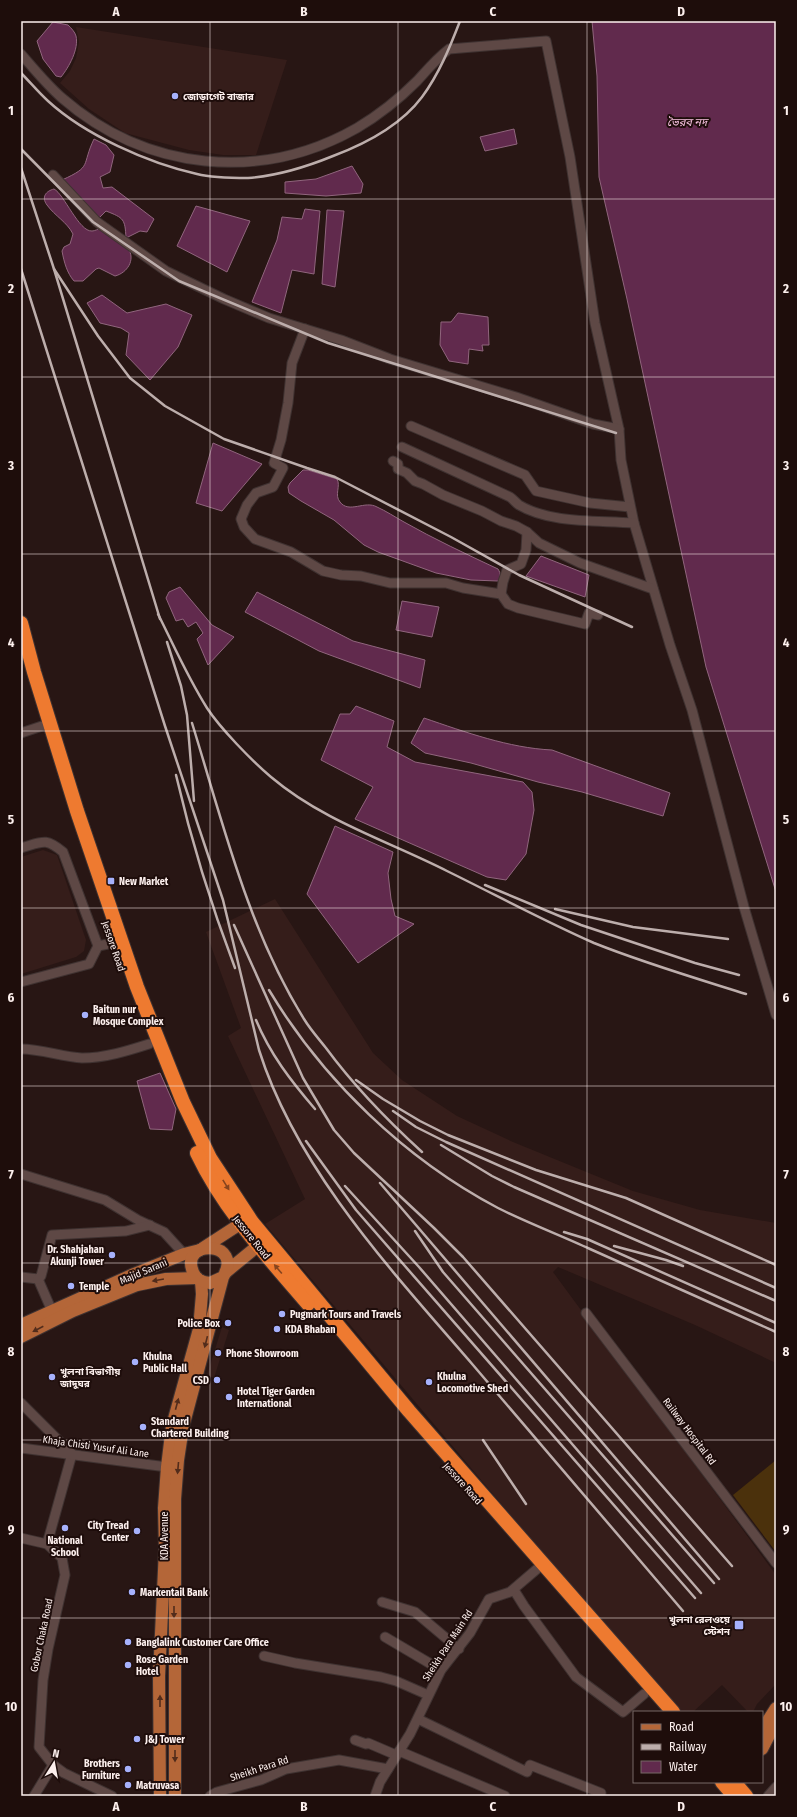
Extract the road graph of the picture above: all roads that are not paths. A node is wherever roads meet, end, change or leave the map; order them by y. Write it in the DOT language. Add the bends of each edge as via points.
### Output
graph roads {
  1 [pos="21,54"];
  2 [pos="53,175"];
  3 [pos="305,329"];
  4 [pos="411,426"];
  5 [pos="619,429"];
  6 [pos="402,447"];
  7 [pos="393,461"];
  8 [pos="630,508"];
  9 [pos="634,524"];
  10 [pos="527,532"];
  11 [pos="653,589"];
  12 [pos="501,594"];
  13 [pos="598,615"];
  14 [pos="21,623"];
  15 [pos="21,659"];
  16 [pos="42,726"];
  17 [pos="21,733"];
  18 [pos="21,848"];
  19 [pos="113,944"];
  20 [pos="98,946"];
  21 [pos="21,982"];
  22 [pos="776,1015"];
  23 [pos="149,1044"];
  24 [pos="21,1049"];
  25 [pos="21,1174"];
  26 [pos="240,1224"];
  27 [pos="150,1225"];
  28 [pos="263,1243"];
  29 [pos="202,1249"];
  30 [pos="184,1254"];
  31 [pos="224,1275"];
  32 [pos="21,1277"];
  33 [pos="38,1279"];
  34 [pos="199,1280"];
  35 [pos="52,1311"];
  36 [pos="586,1313"];
  37 [pos="21,1325"];
  38 [pos="21,1338"];
  39 [pos="21,1403"];
  40 [pos="21,1448"];
  41 [pos="72,1454"];
  42 [pos="167,1467"];
  43 [pos="21,1538"];
  44 [pos="47,1544"];
  45 [pos="776,1563"];
  46 [pos="540,1567"];
  47 [pos="514,1590"];
  48 [pos="382,1602"];
  49 [pos="384,1637"];
  50 [pos="459,1649"];
  51 [pos="264,1656"];
  52 [pos="441,1670"];
  53 [pos="644,1694"];
  54 [pos="428,1695"];
  55 [pos="776,1708"];
  56 [pos="660,1711"];
  57 [pos="672,1711"];
  58 [pos="418,1719"];
  59 [pos="776,1725"];
  60 [pos="763,1728"];
  61 [pos="355,1740"];
  62 [pos="763,1747"];
  63 [pos="398,1753"];
  64 [pos="53,1765"];
  65 [pos="388,1769"];
  66 [pos="776,1787"];
  67 [pos="603,1795"];
  68 [pos="34,1796"];
  69 [pos="112,1796"];
  70 [pos="160,1796"];
  71 [pos="175,1796"];
  72 [pos="210,1796"];
  73 [pos="375,1796"];
  74 [pos="505,1796"];
  75 [pos="768,1796"];
  1 -- 5 [label="street" via="62,98 93,121 128,141 169,155 206,162 246,162 285,157 323,145 357,128 388,108 449,49 546,41 570,157 595,323"];
  2 -- 3 [label="street" via="97,222 166,271 269,318"];
  3 -- 5 [label="street" via="593,424"];
  3 -- 12 [label="street" via="292,362 282,440 274,463 283,468 273,487 256,493 247,505 241,519 244,527 256,540 291,552 323,570 341,575 361,576 390,583 446,583"];
  4 -- 8 [label="street" via="525,475 536,491 590,503"];
  5 -- 8 [label="street" via="621,460"];
  6 -- 9 [label="street" via="510,497 519,505 541,513 571,520"];
  7 -- 10 [label="street" via="398,464 398,469 415,481"];
  8 -- 9 [label="street"];
  9 -- 11 [label="street"];
  10 -- 11 [label="street" via="539,543 580,563"];
  10 -- 12 [label="street" via="526,550 521,564 507,570"];
  11 -- 22 [label="street" via="692,710 744,907"];
  12 -- 13 [label="street" via="508,604 518,608 585,624 589,613"];
  14 -- 28 [label="highway, Jessore Road, one-way" via="77,811 137,987 183,1102 210,1158"];
  15 -- 16 [label="highway, Jessore Road"];
  16 -- 17 [label="street"];
  16 -- 19 [label="highway, Jessore Road"];
  18 -- 20 [label="street" via="44,841 63,852"];
  19 -- 20 [label="street"];
  19 -- 23 [label="highway, Jessore Road"];
  20 -- 21 [label="street" via="89,964"];
  23 -- 24 [label="street" via="121,1053 82,1058"];
  23 -- 26 [label="highway, Jessore Road" via="202,1165"];
  25 -- 27 [label="street" via="104,1200"];
  26 -- 28 [label="highway, Jessore Road"];
  26 -- 29 [label="main road, Majid Sarani"];
  27 -- 30 [label="street" via="164,1232"];
  27 -- 33 [label="street" via="126,1231 52,1235"];
  28 -- 31 [label="main road"];
  28 -- 46 [label="highway"];
  29 -- 30 [label="main road, Majid Sarani"];
  29 -- 31 [label="main road" via="214,1248 222,1253 227,1262"];
  29 -- 34 [label="main road" via="195,1254 191,1264"];
  30 -- 35 [label="main road, Majid Sarani"];
  31 -- 34 [label="main road" via="210,1283"];
  31 -- 71 [label="main road, one-way" via="183,1427 178,1460 175,1499"];
  32 -- 33 [label="street"];
  33 -- 35 [label="street"];
  34 -- 38 [label="main road, Majid Sarani, one-way" via="166,1279 137,1285 73,1311"];
  42 -- 34 [label="main road, KDA Avenue, one-way" via="172,1426 199,1329 202,1294"];
  35 -- 37 [label="main road, Majid Sarani"];
  36 -- 45 [label="street, Railway Hospital Rd"];
  39 -- 41 [label="street"];
  40 -- 41 [label="street, Khaja Chisti Yusuf Ali Lane"];
  41 -- 42 [label="street, Khaja Chisti Yusuf Ali Lane"];
  41 -- 44 [label="street"];
  70 -- 42 [label="main road, KDA Avenue, one-way" via="160,1676"];
  43 -- 44 [label="street"];
  44 -- 64 [label="street, Gobor Chaka Road" via="62,1558 65,1575 43,1680 39,1747"];
  46 -- 47 [label="street, Sheikh Para Main Rd"];
  46 -- 53 [label="highway"];
  46 -- 57 [label="highway"];
  47 -- 50 [label="street, Sheikh Para Main Rd" via="489,1600"];
  47 -- 53 [label="street" via="576,1677 623,1712"];
  48 -- 50 [label="street" via="414,1612"];
  49 -- 52 [label="street"];
  50 -- 52 [label="street, Sheikh Para Main Rd"];
  51 -- 54 [label="street" via="381,1677"];
  52 -- 54 [label="street, Sheikh Para Main Rd"];
  53 -- 56 [label="highway"];
  54 -- 58 [label="street, Sheikh Para Main Rd"];
  55 -- 60 [label="main road"];
  58 -- 63 [label="street, Sheikh Para Main Rd"];
  58 -- 67 [label="street" via="527,1772 530,1765"];
  59 -- 62 [label="main road"];
  61 -- 63 [label="street"];
  63 -- 65 [label="street, Sheikh Para Main Rd"];
  63 -- 74 [label="street"];
  64 -- 68 [label="street"];
  64 -- 69 [label="street, Gobor Chaka Road"];
  65 -- 72 [label="street, Sheikh Para Rd" via="339,1760 286,1769"];
  65 -- 73 [label="street, Sheikh Para Main Rd"];
  66 -- 75 [label="street"];
}
